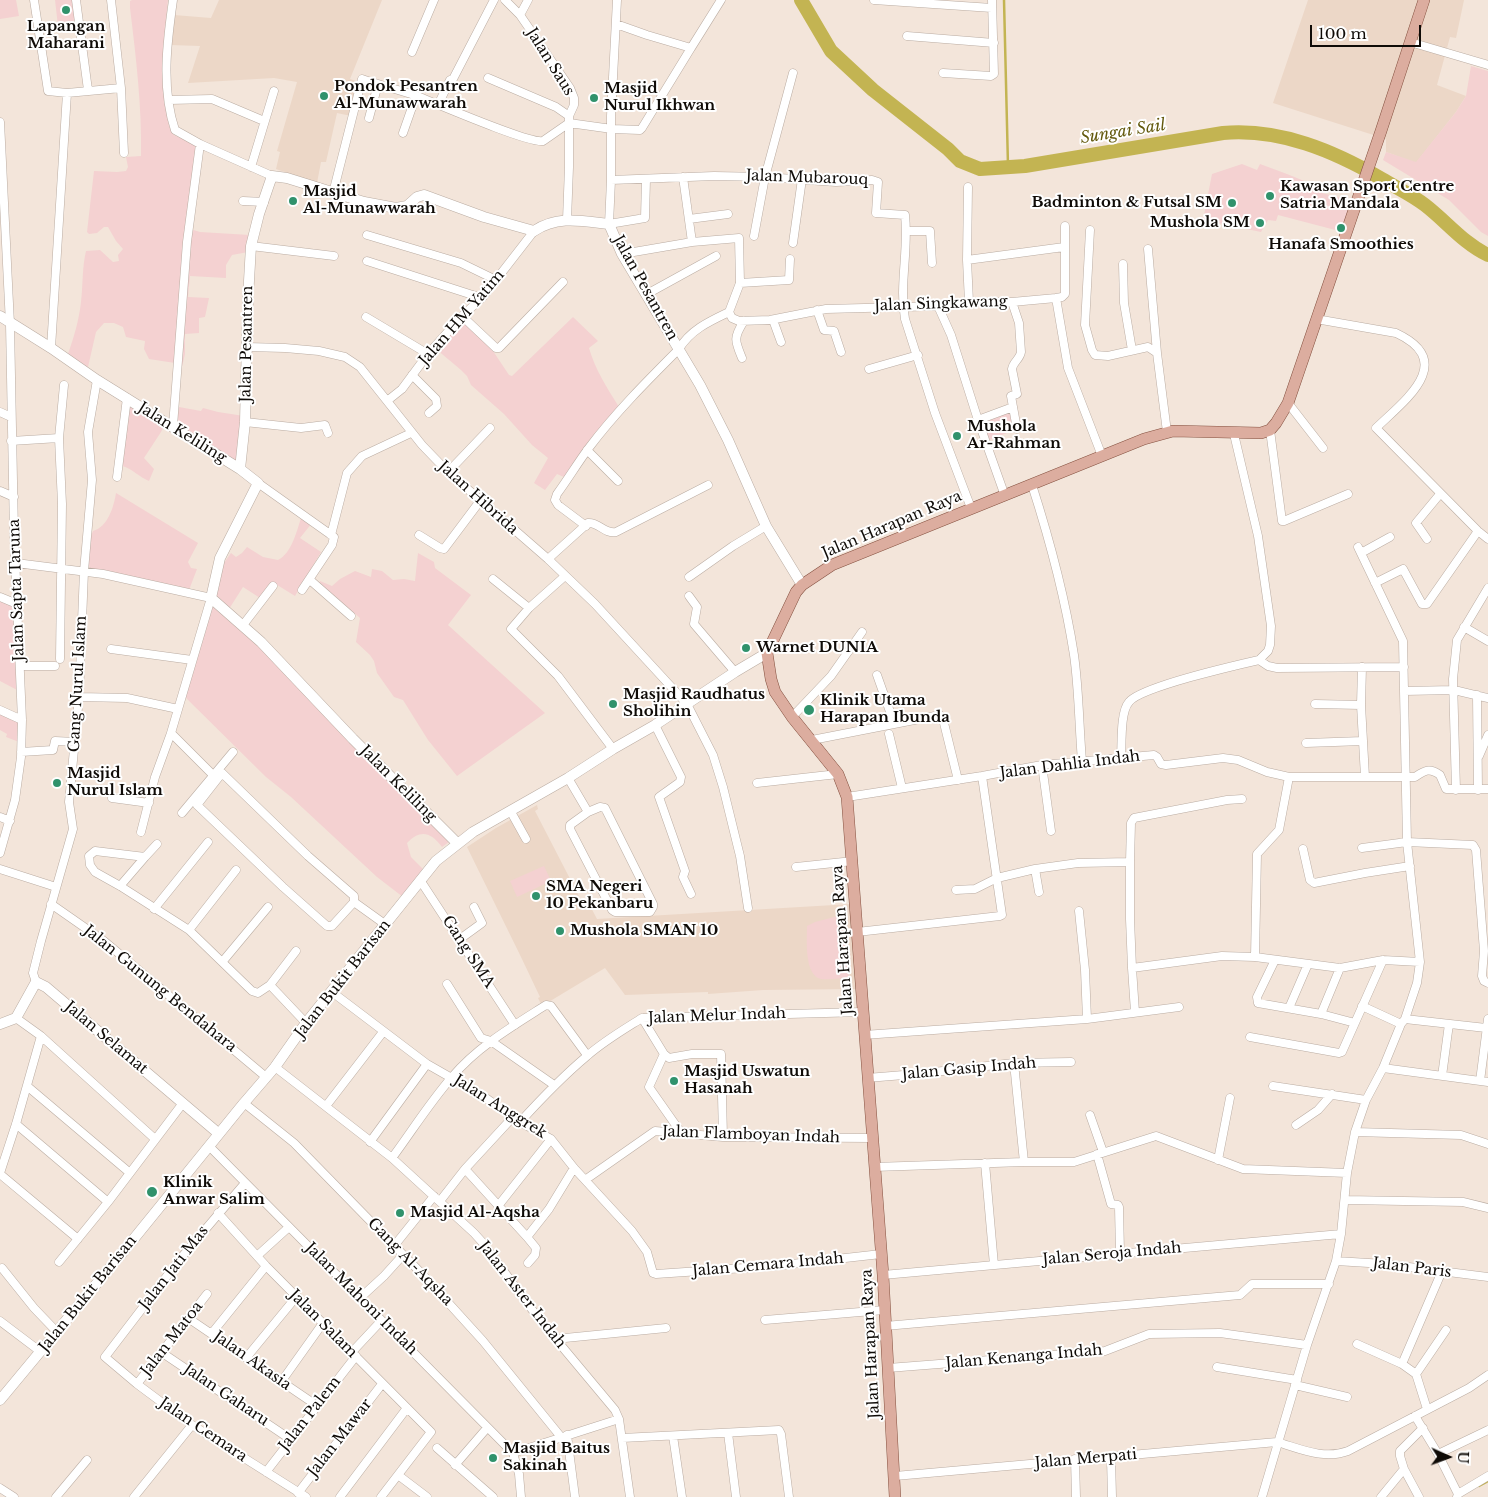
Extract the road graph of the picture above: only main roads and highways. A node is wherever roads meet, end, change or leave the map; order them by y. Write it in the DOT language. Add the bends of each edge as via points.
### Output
graph roads {
  1 [pos="1424,0"];
  2 [pos="895,1497"];
  1 -- 2 [label="main road, Jalan Harapan Raya" via="1288,403 1270,430 1256,434 1180,431 1144,439 832,564 802,584 790,601 767,653 775,692 838,774 847,797 883,1275"];
}
